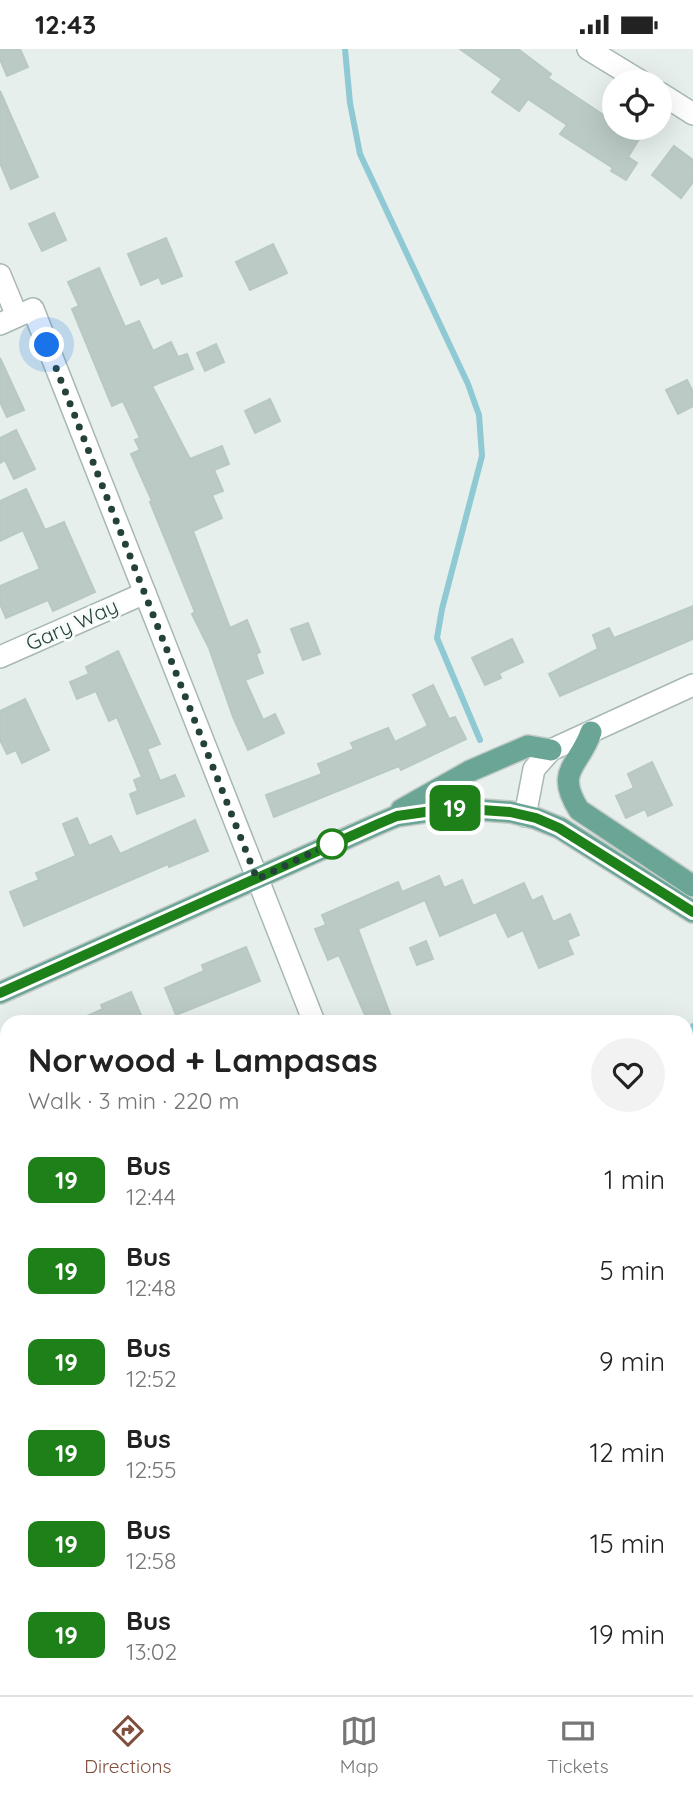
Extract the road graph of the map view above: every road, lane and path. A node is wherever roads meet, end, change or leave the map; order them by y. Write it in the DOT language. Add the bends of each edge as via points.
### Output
graph roads {
  1 [pos="588,49"];
  2 [pos="622,70"];
  3 [pos="672,101"];
  4 [pos="693,114"];
  5 [pos="0,275"];
  6 [pos="8,320"];
  7 [pos="145,593"];
  8 [pos="0,657"];
  9 [pos="693,685"];
  10 [pos="591,732"];
  11 [pos="551,750"];
  12 [pos="525,816"];
  13 [pos="378,824"];
  14 [pos="257,879"];
  15 [pos="693,886"];
  16 [pos="693,912"];
  17 [pos="0,993"];
  18 [pos="311,1015"];
  1 -- 2 [label="street"];
  3 -- 4 [label="street"];
  5 -- 6 [label="street"];
  6 -- 7 [label="street" via="33,309"];
  7 -- 8 [label="street, Gary Way"];
  7 -- 14 [label="street"];
  9 -- 10 [label="street"];
  10 -- 11 [label="street"];
  10 -- 15 [label="main road" via="566,779 579,810"];
  11 -- 12 [label="street" via="534,769"];
  11 -- 13 [label="main road" via="528,746 470,771"];
  12 -- 13 [label="main road" via="453,808 397,816"];
  12 -- 16 [label="main road" via="559,828"];
  13 -- 14 [label="main road"];
  14 -- 17 [label="main road"];
  14 -- 18 [label="street"];
}
